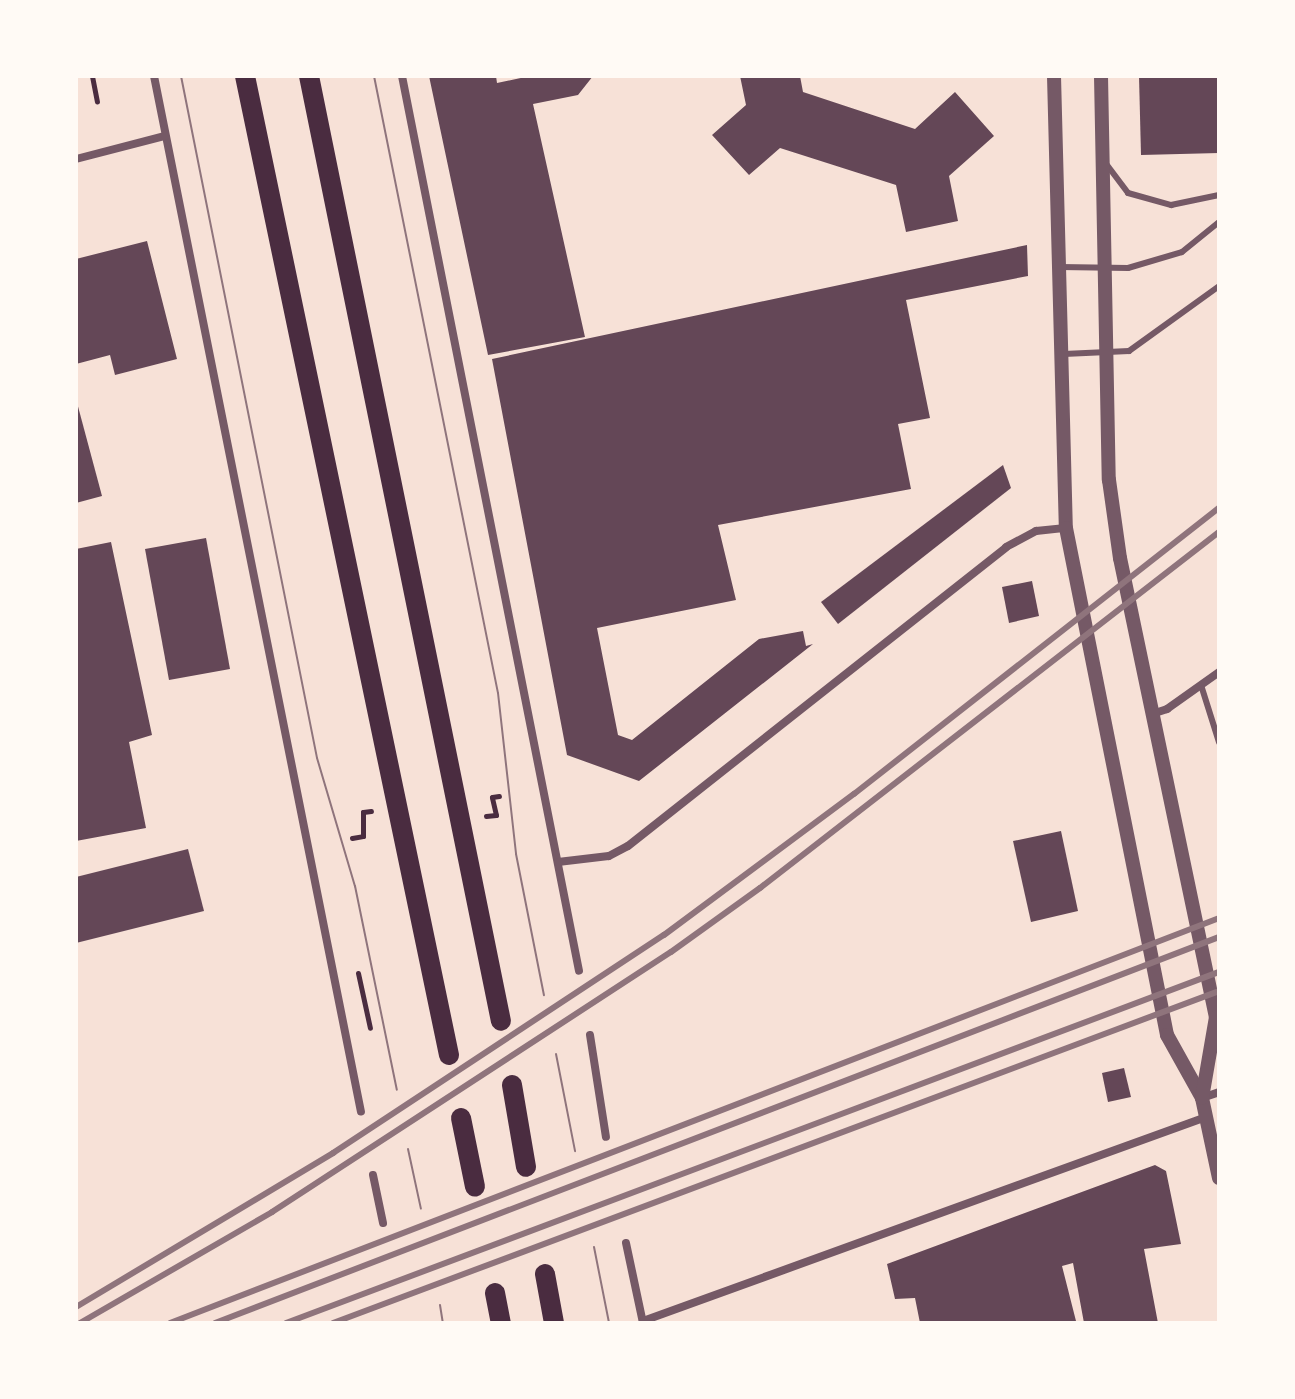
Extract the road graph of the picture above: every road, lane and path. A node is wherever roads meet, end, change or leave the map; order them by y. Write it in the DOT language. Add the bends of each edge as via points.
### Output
graph roads {
  1 [pos="92,76"];
  2 [pos="154,76"];
  3 [pos="245,76"];
  4 [pos="309,76"];
  5 [pos="402,76"];
  6 [pos="1054,76"];
  7 [pos="1101,76"];
  8 [pos="97,102"];
  9 [pos="165,136"];
  10 [pos="1102,158"];
  11 [pos="76,159"];
  12 [pos="1219,195"];
  13 [pos="1219,222"];
  14 [pos="1057,267"];
  15 [pos="1102,269"];
  16 [pos="1219,286"];
  17 [pos="1102,353"];
  18 [pos="1058,354"];
  19 [pos="1066,528"];
  20 [pos="1219,672"];
  21 [pos="1201,685"];
  22 [pos="1152,714"];
  23 [pos="1219,742"];
  24 [pos="499,796"];
  25 [pos="373,810"];
  26 [pos="477,818"];
  27 [pos="352,838"];
  28 [pos="558,862"];
  29 [pos="579,971"];
  30 [pos="501,1021"];
  31 [pos="590,1035"];
  32 [pos="449,1055"];
  33 [pos="512,1085"];
  34 [pos="1219,1092"];
  35 [pos="1202,1098"];
  36 [pos="361,1112"];
  37 [pos="1206,1117"];
  38 [pos="461,1118"];
  39 [pos="606,1137"];
  40 [pos="526,1167"];
  41 [pos="373,1175"];
  42 [pos="1219,1178"];
  43 [pos="475,1187"];
  44 [pos="383,1223"];
  45 [pos="626,1243"];
  46 [pos="545,1274"];
  47 [pos="495,1293"];
  48 [pos="643,1322"];
  49 [pos="501,1323"];
  50 [pos="554,1323"];
  1 -- 8 [label="path"];
  2 -- 9 [label="street"];
  3 -- 32 [label="main road"];
  4 -- 30 [label="main road"];
  5 -- 28 [label="street"];
  6 -- 14 [label="street"];
  7 -- 10 [label="street"];
  9 -- 11 [label="street"];
  9 -- 36 [label="street"];
  10 -- 12 [label="lane" via="1128,193 1171,205"];
  10 -- 15 [label="street"];
  13 -- 15 [label="lane" via="1182,252 1128,268"];
  14 -- 15 [label="lane"];
  14 -- 18 [label="street"];
  15 -- 17 [label="street"];
  16 -- 17 [label="lane" via="1129,351"];
  17 -- 18 [label="lane"];
  17 -- 22 [label="street" via="1109,480"];
  18 -- 19 [label="street"];
  19 -- 28 [label="street" via="1036,531 1006,547 628,846 609,856"];
  19 -- 35 [label="street" via="1167,1035"];
  20 -- 21 [label="street"];
  21 -- 22 [label="street"];
  21 -- 23 [label="lane"];
  22 -- 35 [label="street" via="1216,1017"];
  24 -- 26 [label="path" via="492,797 496,815"];
  25 -- 27 [label="path" via="363,812 363,836"];
  28 -- 29 [label="street"];
  31 -- 39 [label="street"];
  33 -- 40 [label="main road"];
  34 -- 35 [label="street"];
  35 -- 37 [label="street"];
  37 -- 42 [label="street"];
  37 -- 48 [label="street"];
  38 -- 43 [label="main road"];
  41 -- 44 [label="street"];
  45 -- 48 [label="street"];
  46 -- 50 [label="main road"];
  47 -- 49 [label="main road"];
}
